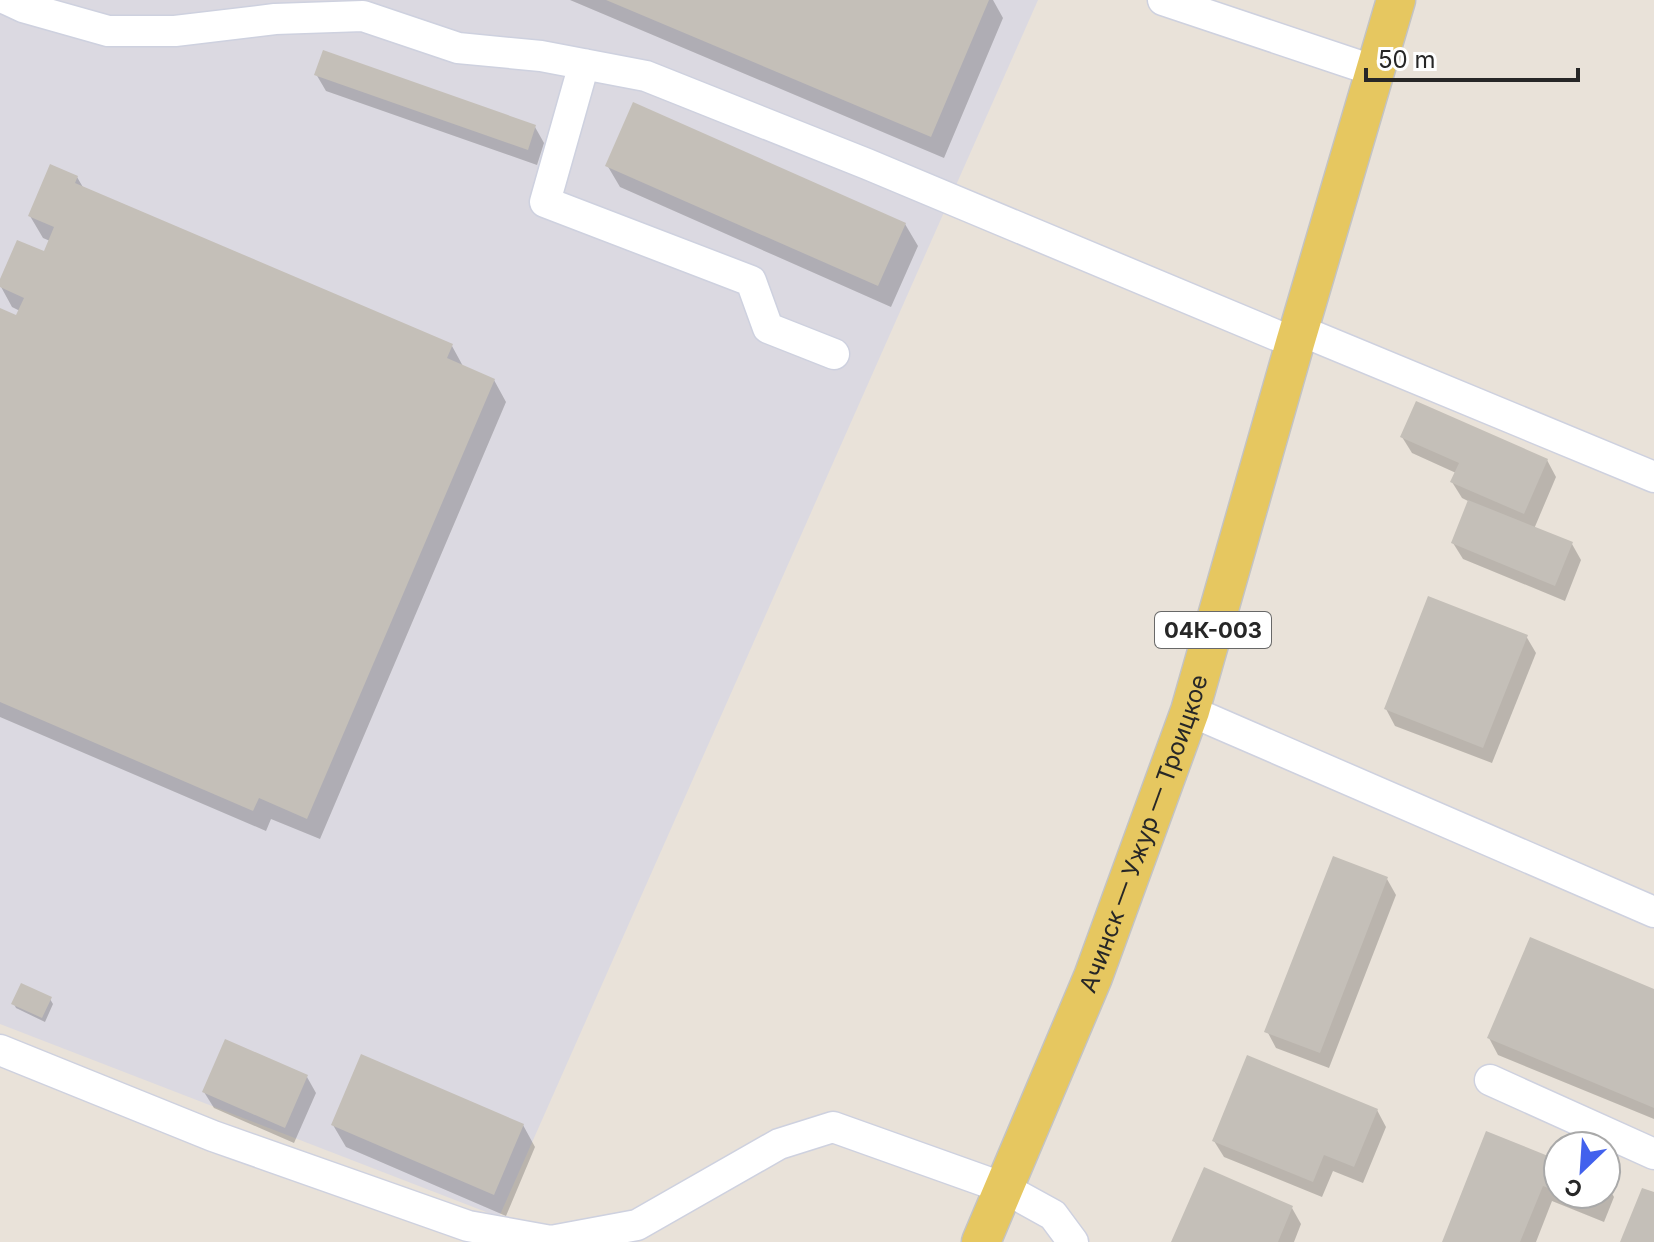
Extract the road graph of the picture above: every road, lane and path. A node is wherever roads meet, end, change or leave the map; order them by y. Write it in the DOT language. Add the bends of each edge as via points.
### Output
graph roads {
  1 [pos="8,0"];
  2 [pos="1163,0"];
  3 [pos="1396,0"];
  4 [pos="584,64"];
  5 [pos="1375,71"];
  6 [pos="1297,336"];
  7 [pos="834,354"];
  8 [pos="1654,477"];
  9 [pos="1190,711"];
  10 [pos="1654,912"];
  11 [pos="0,1050"];
  12 [pos="1490,1080"];
  13 [pos="1654,1154"];
  14 [pos="1004,1188"];
  15 [pos="981,1242"];
  16 [pos="1073,1242"];
  1 -- 4 [label="street" via="108,31 363,16 458,48"];
  2 -- 5 [label="street"];
  3 -- 5 [label="main road, Ачинск — Ужур — Троицкое / 04К-003"];
  4 -- 6 [label="street" via="646,76"];
  4 -- 7 [label="street" via="545,202 751,281 768,328"];
  5 -- 6 [label="main road, Ачинск — Ужур — Троицкое / 04К-003"];
  6 -- 8 [label="street"];
  6 -- 9 [label="main road, Ачинск — Ужур — Троицкое / 04К-003"];
  9 -- 10 [label="street"];
  9 -- 14 [label="main road, Ачинск — Ужур — Троицкое / 04К-003" via="1093,977"];
  11 -- 14 [label="street" via="213,1136 468,1226 551,1241 637,1225 779,1144 833,1127"];
  12 -- 13 [label="street"];
  14 -- 15 [label="main road, Ачинск — Ужур — Троицкое / 04К-003"];
  14 -- 16 [label="street" via="1053,1215"];
}
